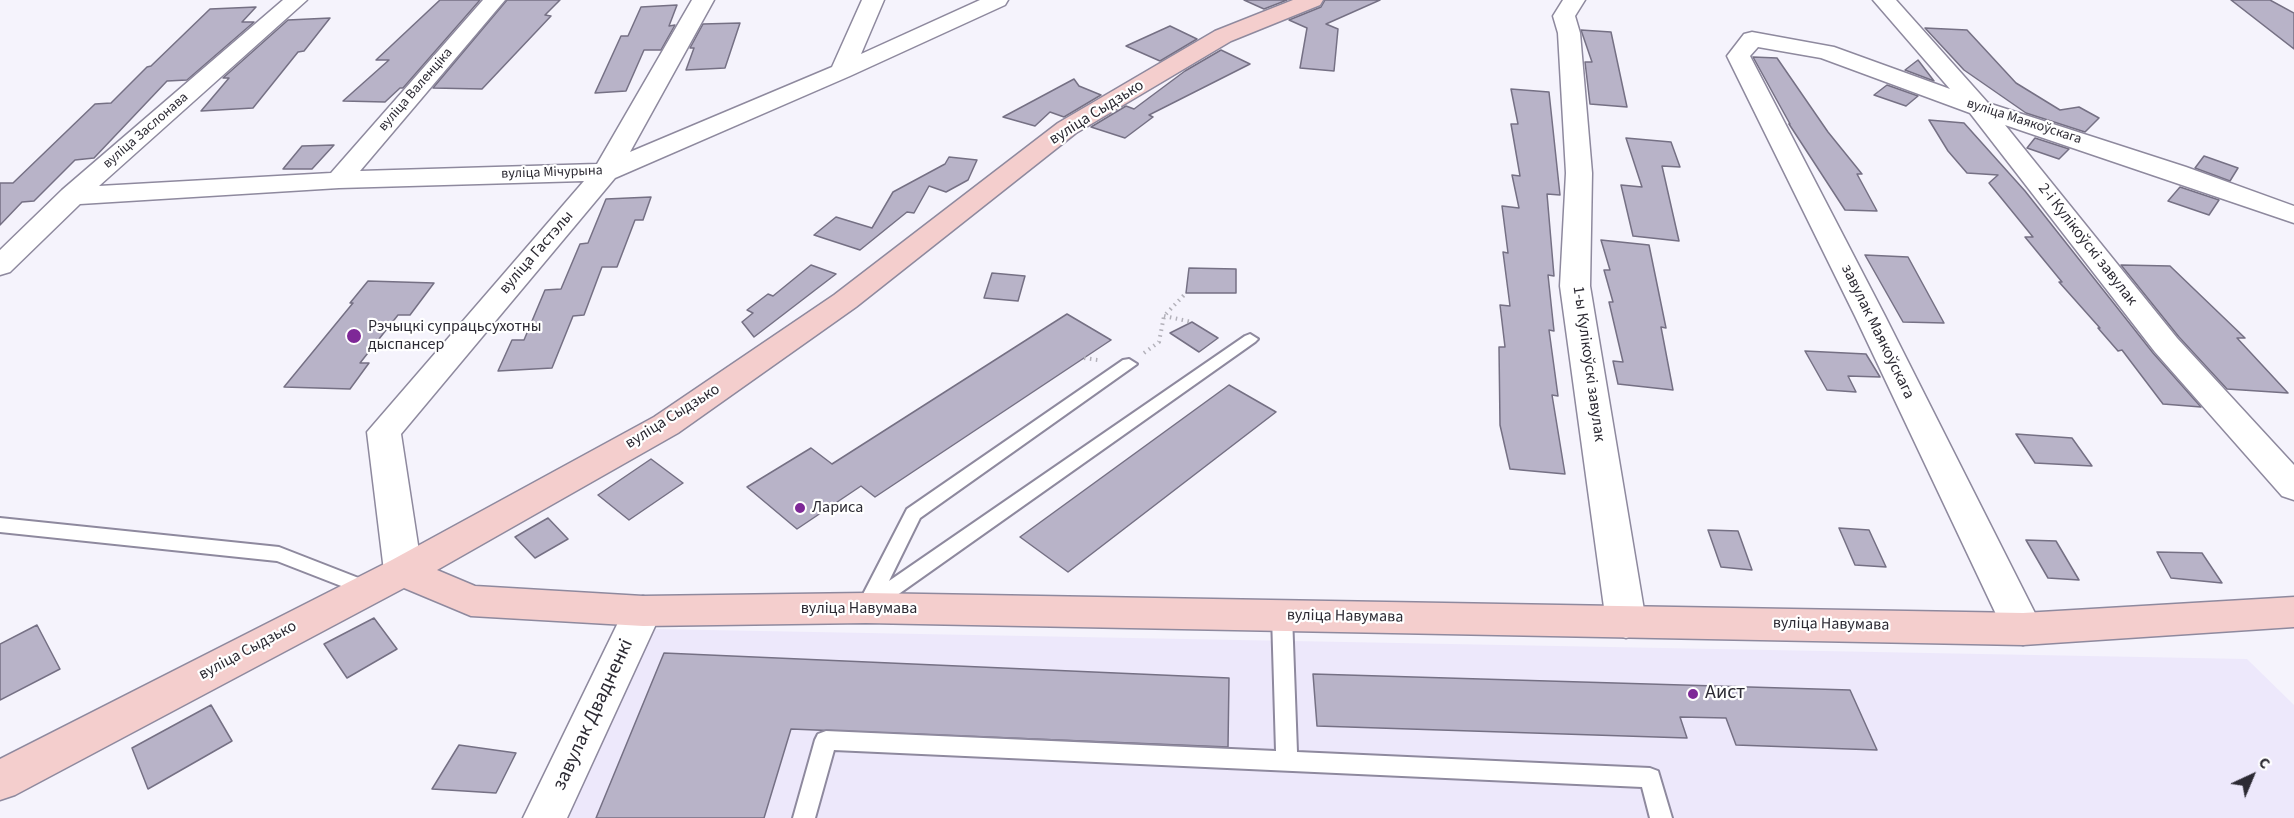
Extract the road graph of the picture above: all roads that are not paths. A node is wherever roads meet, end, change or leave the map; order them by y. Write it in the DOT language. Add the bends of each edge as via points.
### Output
graph roads {
  1 [pos="296,0"];
  2 [pos="494,0"];
  3 [pos="703,0"];
  4 [pos="873,0"];
  5 [pos="996,0"];
  6 [pos="1312,0"];
  7 [pos="1574,0"];
  8 [pos="1884,0"];
  9 [pos="1752,39"];
  10 [pos="842,71"];
  11 [pos="1979,108"];
  12 [pos="606,172"];
  13 [pos="339,180"];
  14 [pos="72,196"];
  15 [pos="2294,215"];
  16 [pos="0,266"];
  17 [pos="1250,339"];
  18 [pos="1129,364"];
  19 [pos="2294,487"];
  20 [pos="0,525"];
  21 [pos="403,571"];
  22 [pos="367,589"];
  23 [pos="866,608"];
  24 [pos="643,611"];
  25 [pos="2294,612"];
  26 [pos="1282,615"];
  27 [pos="1626,622"];
  28 [pos="2023,629"];
  29 [pos="1287,761"];
  30 [pos="0,781"];
  31 [pos="546,818"];
  32 [pos="804,818"];
  33 [pos="1661,818"];
  1 -- 14 [label="street, вуліца Заслонава"];
  2 -- 13 [label="street, вуліца Валенціка"];
  3 -- 12 [label="street, вуліца Гастэлы"];
  4 -- 10 [label="street"];
  5 -- 10 [label="street, вуліца Мічурына"];
  6 -- 21 [label="street, вуліца Сыдзько" via="1223,36 1067,128 845,301 666,425"];
  7 -- 27 [label="street, 1-ы Кулікоўскі завулак" via="1563,16 1569,33 1579,173 1575,286"];
  8 -- 11 [label="street, 2-і Кулікоўскі завулак"];
  9 -- 11 [label="street, вуліца Маякоўскага" via="1826,52"];
  9 -- 28 [label="street, завулак Маякоўскага" via="1738,56"];
  10 -- 12 [label="street, вуліца Мічурына"];
  11 -- 15 [label="street, вуліца Маякоўскага"];
  11 -- 19 [label="street, 2-і Кулікоўскі завулак" via="2166,345"];
  12 -- 13 [label="street, вуліца Мічурына"];
  12 -- 21 [label="street, вуліца Гастэлы" via="384,432"];
  13 -- 14 [label="street, вуліца Мічурына"];
  14 -- 16 [label="street, вуліца Заслонава"];
  17 -- 23 [label="lane"];
  18 -- 23 [label="lane" via="913,514"];
  20 -- 22 [label="lane" via="279,554"];
  21 -- 22 [label="street, вуліца Сыдзько"];
  21 -- 24 [label="street, вуліца Навумава" via="471,601"];
  22 -- 30 [label="street, вуліца Сыдзько"];
  23 -- 24 [label="street, вуліца Навумава"];
  23 -- 26 [label="street, вуліца Навумава"];
  24 -- 31 [label="street, завулак Двадненкі"];
  25 -- 28 [label="street, вуліца Навумава"];
  26 -- 27 [label="street, вуліца Навумава"];
  26 -- 29 [label="lane"];
  27 -- 28 [label="street, вуліца Навумава"];
  29 -- 32 [label="lane" via="826,740"];
  29 -- 33 [label="lane" via="1650,778"];
}
